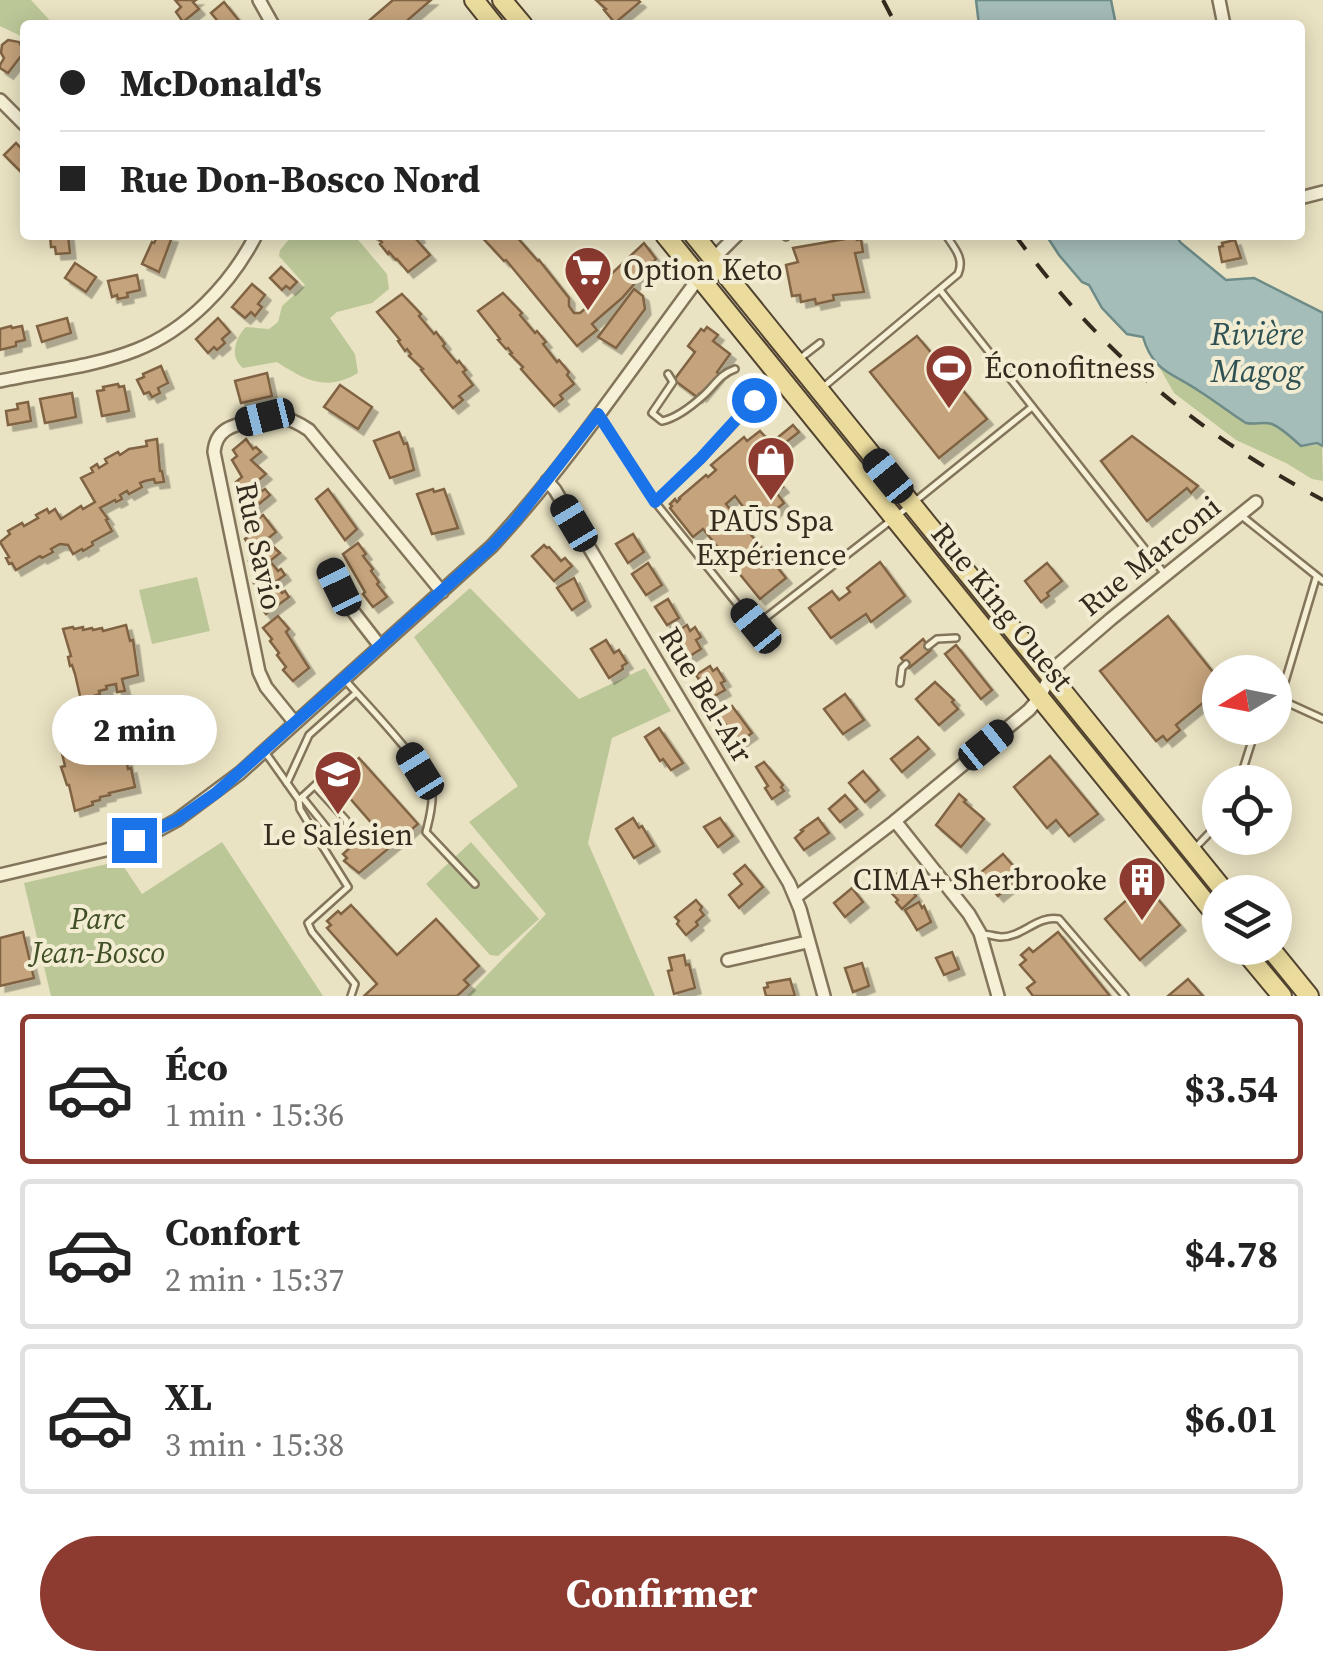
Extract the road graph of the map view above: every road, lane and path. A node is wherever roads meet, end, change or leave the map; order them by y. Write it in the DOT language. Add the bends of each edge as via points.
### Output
graph roads {
  1 [pos="503,1"];
  2 [pos="485,13"];
  3 [pos="1,104"];
  4 [pos="20,121"];
  5 [pos="253,240"];
  6 [pos="669,240"];
  7 [pos="698,240"];
  8 [pos="733,240"];
  9 [pos="949,240"];
  10 [pos="713,259"];
  11 [pos="699,277"];
  12 [pos="940,290"];
  13 [pos="820,342"];
  14 [pos="795,362"];
  15 [pos="735,368"];
  16 [pos="668,374"];
  17 [pos="779,376"];
  18 [pos="0,380"];
  19 [pos="818,391"];
  20 [pos="1032,407"];
  21 [pos="598,414"];
  22 [pos="547,481"];
  23 [pos="655,502"];
  24 [pos="1256,502"];
  25 [pos="911,505"];
  26 [pos="1240,515"];
  27 [pos="894,518"];
  28 [pos="330,568"];
  29 [pos="1166,576"];
  30 [pos="1316,578"];
  31 [pos="1323,581"];
  32 [pos="442,592"];
  33 [pos="956,638"];
  34 [pos="380,646"];
  35 [pos="928,646"];
  36 [pos="1292,659"];
  37 [pos="906,664"];
  38 [pos="1050,676"];
  39 [pos="344,679"];
  40 [pos="900,684"];
  41 [pos="356,693"];
  42 [pos="1040,697"];
  43 [pos="1292,706"];
  44 [pos="1323,719"];
  45 [pos="295,723"];
  46 [pos="264,751"];
  47 [pos="338,763"];
  48 [pos="287,783"];
  49 [pos="315,786"];
  50 [pos="300,798"];
  51 [pos="895,820"];
  52 [pos="334,836"];
  53 [pos="1202,841"];
  54 [pos="322,847"];
  55 [pos="1192,851"];
  56 [pos="1175,866"];
  57 [pos="1211,875"];
  58 [pos="0,876"];
  59 [pos="474,884"];
  60 [pos="796,897"];
  61 [pos="1202,898"];
  62 [pos="980,933"];
  63 [pos="807,942"];
  64 [pos="728,960"];
  65 [pos="1256,965"];
  66 [pos="1284,965"];
  67 [pos="351,996"];
  68 [pos="824,996"];
  69 [pos="998,996"];
  70 [pos="1124,996"];
  71 [pos="1282,996"];
  72 [pos="1309,996"];
  1 -- 2 [label="lane"];
  3 -- 4 [label="street"];
  5 -- 18 [label="street" via="205,303 153,343"];
  6 -- 11 [label="main road, Rue King Ouest"];
  7 -- 10 [label="main road, Rue King Ouest"];
  8 -- 10 [label="street"];
  9 -- 12 [label="lane" via="962,266"];
  10 -- 11 [label="street"];
  10 -- 14 [label="main road, Rue King Ouest"];
  11 -- 17 [label="main road, Rue King Ouest"];
  11 -- 21 [label="street"];
  12 -- 19 [label="lane"];
  12 -- 20 [label="lane"];
  13 -- 14 [label="lane"];
  14 -- 19 [label="main road, Rue King Ouest"];
  15 -- 16 [label="lane" via="662,421 652,413 674,380"];
  17 -- 23 [label="lane"];
  17 -- 27 [label="main road, Rue King Ouest"];
  19 -- 25 [label="main road, Rue King Ouest"];
  20 -- 25 [label="lane"];
  20 -- 29 [label="lane"];
  21 -- 22 [label="street"];
  21 -- 23 [label="lane"];
  22 -- 32 [label="street"];
  22 -- 60 [label="street, Rue Bel-Air"];
  23 -- 27 [label="lane" via="756,626"];
  24 -- 26 [label="street, Rue Marconi"];
  25 -- 27 [label="lane"];
  25 -- 38 [label="main road, Rue King Ouest"];
  26 -- 29 [label="street, Rue Marconi"];
  26 -- 30 [label="lane"];
  27 -- 42 [label="main road, Rue King Ouest"];
  28 -- 34 [label="street" via="348,606"];
  29 -- 38 [label="street, Rue Marconi"];
  30 -- 31 [label="lane"];
  30 -- 36 [label="lane"];
  32 -- 34 [label="street"];
  32 -- 45 [label="street, Rue Savio" via="309,430 277,416 222,432 214,452 259,672"];
  33 -- 35 [label="lane"];
  34 -- 39 [label="street"];
  37 -- 40 [label="lane"];
  38 -- 42 [label="street, Rue Marconi"];
  38 -- 55 [label="main road, Rue King Ouest"];
  39 -- 41 [label="lane"];
  39 -- 45 [label="street"];
  41 -- 48 [label="lane" via="308,735"];
  41 -- 59 [label="lane" via="432,789 426,832"];
  42 -- 51 [label="street"];
  42 -- 56 [label="main road, Rue King Ouest"];
  43 -- 44 [label="lane"];
  45 -- 46 [label="street"];
  46 -- 48 [label="lane"];
  46 -- 58 [label="street" via="216,793 155,832"];
  47 -- 49 [label="lane"];
  48 -- 50 [label="lane"];
  49 -- 50 [label="lane"];
  49 -- 52 [label="lane" via="346,820"];
  50 -- 52 [label="lane"];
  50 -- 54 [label="lane"];
  51 -- 60 [label="street"];
  51 -- 62 [label="street"];
  52 -- 54 [label="lane"];
  53 -- 55 [label="lane"];
  54 -- 67 [label="lane" via="348,887 308,923 354,984"];
  55 -- 56 [label="lane"];
  55 -- 57 [label="main road, Rue King Ouest"];
  56 -- 61 [label="main road, Rue King Ouest"];
  60 -- 63 [label="street, Rue Bel-Air"];
  62 -- 69 [label="street"];
  62 -- 70 [label="lane" via="1006,936 1060,919"];
  63 -- 64 [label="street"];
  63 -- 68 [label="street, Rue Bel-Air"];
  65 -- 71 [label="main road"];
  66 -- 72 [label="main road"];
}
